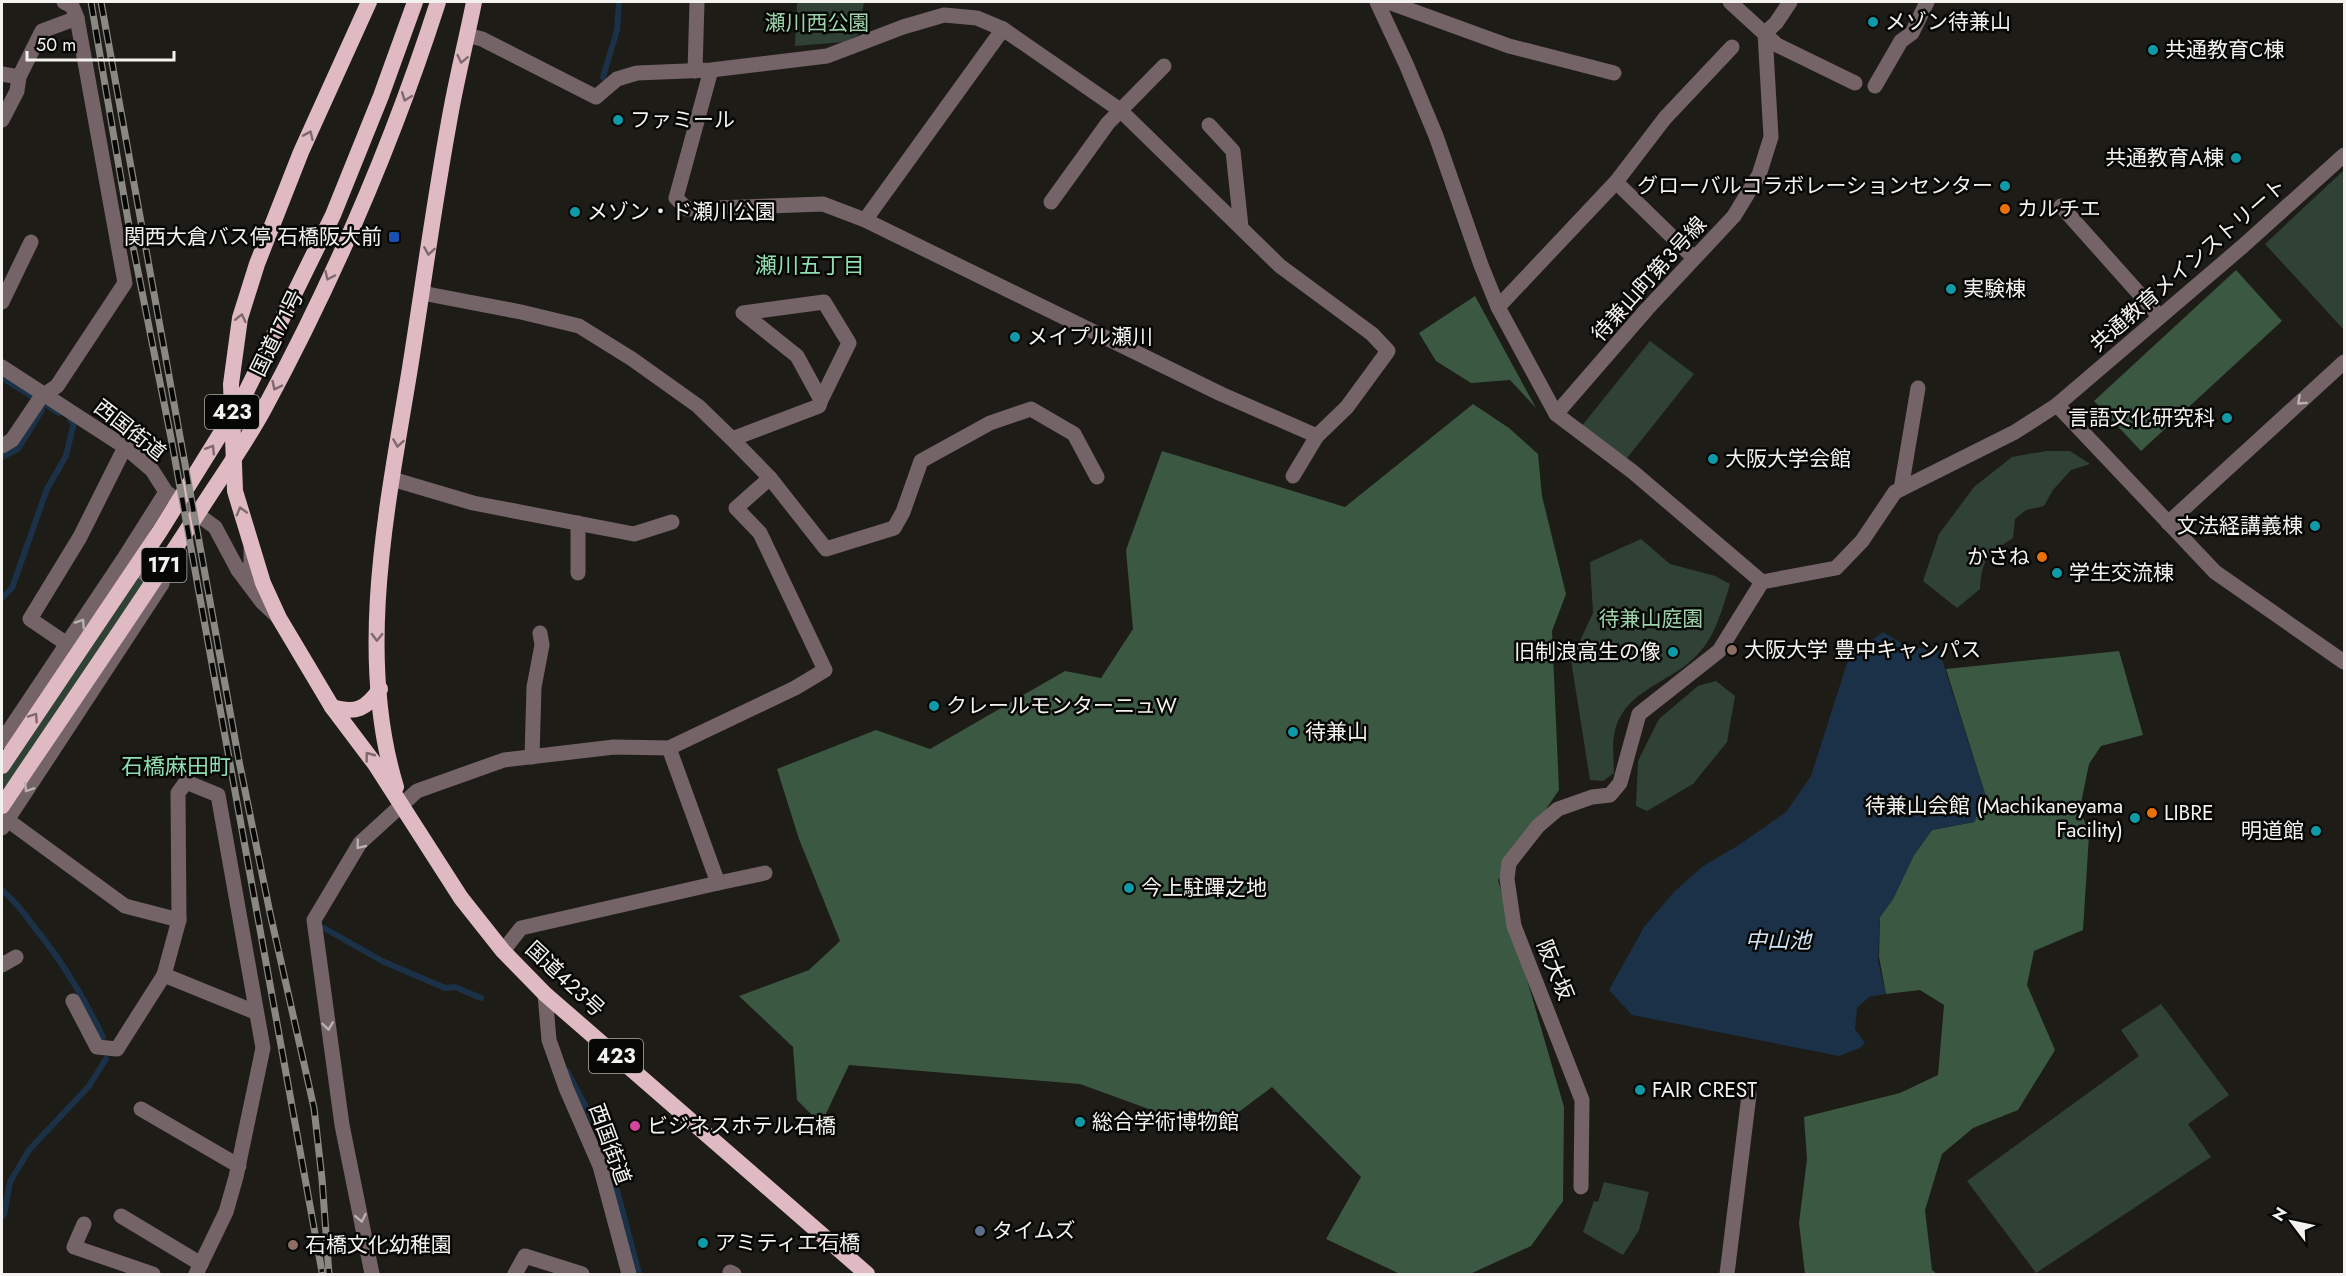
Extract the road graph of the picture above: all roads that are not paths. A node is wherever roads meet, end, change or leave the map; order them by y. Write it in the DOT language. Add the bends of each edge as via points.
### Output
graph roads {
  1 [pos="64,2"];
  2 [pos="369,2"];
  3 [pos="415,2"];
  4 [pos="438,2"];
  5 [pos="474,2"];
  6 [pos="698,2"];
  7 [pos="1377,2"];
  8 [pos="1388,2"];
  9 [pos="1730,2"];
  10 [pos="1790,2"];
  11 [pos="1927,2"];
  12 [pos="77,18"];
  13 [pos="1003,29"];
  14 [pos="1765,33"];
  15 [pos="468,35"];
  16 [pos="1732,46"];
  17 [pos="1164,66"];
  18 [pos="703,70"];
  19 [pos="2,74"];
  20 [pos="1614,74"];
  21 [pos="19,77"];
  22 [pos="1855,83"];
  23 [pos="1875,86"];
  24 [pos="1120,110"];
  25 [pos="2,120"];
  26 [pos="1209,125"];
  27 [pos="2344,155"];
  28 [pos="1616,182"];
  29 [pos="1051,202"];
  30 [pos="2061,206"];
  31 [pos="865,220"];
  32 [pos="1240,227"];
  33 [pos="31,242"];
  34 [pos="1694,258"];
  35 [pos="422,293"];
  36 [pos="2,302"];
  37 [pos="1498,307"];
  38 [pos="2160,317"];
  39 [pos="2344,362"];
  40 [pos="2,367"];
  41 [pos="1918,388"];
  42 [pos="40,399"];
  43 [pos="821,400"];
  44 [pos="2057,405"];
  45 [pos="1556,414"];
  46 [pos="1317,436"];
  47 [pos="732,439"];
  48 [pos="2,446"];
  49 [pos="125,447"];
  50 [pos="1293,476"];
  51 [pos="1097,477"];
  52 [pos="770,478"];
  53 [pos="392,479"];
  54 [pos="1901,489"];
  55 [pos="166,492"];
  56 [pos="672,522"];
  57 [pos="578,523"];
  58 [pos="2168,523"];
  59 [pos="250,545"];
  60 [pos="123,560"];
  61 [pos="238,570"];
  62 [pos="578,573"];
  63 [pos="1762,582"];
  64 [pos="279,618"];
  65 [pos="540,633"];
  66 [pos="68,644"];
  67 [pos="2344,662"];
  68 [pos="380,689"];
  69 [pos="333,707"];
  70 [pos="2,741"];
  71 [pos="669,748"];
  72 [pos="532,757"];
  73 [pos="2,766"];
  74 [pos="402,805"];
  75 [pos="3,818"];
  76 [pos="765,873"];
  77 [pos="718,883"];
  78 [pos="179,920"];
  79 [pos="503,951"];
  80 [pos="16,957"];
  81 [pos="2,965"];
  82 [pos="164,975"];
  83 [pos="545,994"];
  84 [pos="73,1001"];
  85 [pos="255,1012"];
  86 [pos="1749,1095"];
  87 [pos="141,1109"];
  88 [pos="239,1166"];
  89 [pos="1581,1187"];
  90 [pos="121,1216"];
  91 [pos="84,1224"];
  92 [pos="198,1269"];
  93 [pos="153,1275"];
  94 [pos="372,1275"];
  95 [pos="515,1275"];
  96 [pos="582,1275"];
  97 [pos="629,1275"];
  98 [pos="867,1275"];
  99 [pos="1727,1275"];
  1 -- 12 [label="street" via="72,6"];
  59 -- 2 [label="highway, 423, one-way" via="235,492 231,384 240,318 301,152"];
  73 -- 3 [label="highway, 国道171号 / 171, one-way" via="160,531 244,396 337,204"];
  4 -- 75 [label="highway, 国道171号 / 171, one-way" via="382,157 263,411"];
  5 -- 15 [label="highway, 423"];
  6 -- 18 [label="street"];
  7 -- 37 [label="street" via="1436,136"];
  8 -- 20 [label="street" via="1509,46"];
  9 -- 14 [label="street"];
  10 -- 14 [label="street"];
  11 -- 23 [label="street" via="1912,33 1901,41"];
  12 -- 21 [label="street" via="42,31"];
  12 -- 42 [label="street" via="125,283 57,386"];
  13 -- 18 [label="street" via="977,18 944,15 827,56"];
  13 -- 24 [label="street"];
  13 -- 31 [label="street"];
  14 -- 22 [label="street" via="1778,45"];
  14 -- 34 [label="street, 待兼山町第３号線" via="1771,137 1760,175 1734,216"];
  15 -- 18 [label="street" via="596,97 617,79 638,73"];
  15 -- 35 [label="highway, 423, one-way" via="449,120"];
  16 -- 28 [label="street" via="1665,118"];
  17 -- 24 [label="street"];
  18 -- 31 [label="street" via="676,198 687,209 823,204"];
  19 -- 21 [label="street"];
  21 -- 25 [label="street" via="17,92"];
  24 -- 29 [label="street"];
  24 -- 32 [label="street"];
  26 -- 32 [label="street" via="1233,151"];
  27 -- 38 [label="street, 共通教育メインストリート"];
  28 -- 34 [label="street"];
  28 -- 37 [label="street"];
  30 -- 38 [label="street"];
  31 -- 46 [label="street" via="1221,394"];
  32 -- 46 [label="street" via="1280,266 1372,334 1388,351 1347,407"];
  33 -- 36 [label="street"];
  34 -- 45 [label="street, 待兼山町第３号線"];
  35 -- 47 [label="street" via="579,326 698,406"];
  35 -- 53 [label="highway, 423, one-way"];
  37 -- 45 [label="street"];
  38 -- 44 [label="street, 共通教育メインストリート"];
  39 -- 58 [label="street, one-way"];
  40 -- 42 [label="street, 西国街道"];
  41 -- 54 [label="street"];
  42 -- 48 [label="street" via="12,440"];
  42 -- 49 [label="street, 西国街道"];
  43 -- 43 [label="street" via="849,343 824,303 743,313 797,356"];
  43 -- 47 [label="street" via="819,406"];
  44 -- 54 [label="street, 共通教育メインストリート" via="2015,432"];
  44 -- 58 [label="street"];
  45 -- 63 [label="street" via="1633,472"];
  46 -- 50 [label="street"];
  47 -- 52 [label="street"];
  49 -- 55 [label="street, 西国街道" via="152,470"];
  49 -- 66 [label="street" via="80,537 30,619"];
  51 -- 52 [label="street" via="1074,434 1031,409 990,423 921,461 894,528 826,549"];
  52 -- 71 [label="street" via="736,508 760,532 825,670"];
  53 -- 57 [label="street" via="473,503"];
  53 -- 68 [label="highway, 423, one-way" via="378,586 376,643"];
  54 -- 63 [label="street" via="1836,568"];
  55 -- 60 [label="street"];
  55 -- 61 [label="street, 西国街道" via="215,526"];
  56 -- 57 [label="street" via="634,534"];
  57 -- 62 [label="street"];
  58 -- 67 [label="street" via="2215,572"];
  59 -- 61 [label="street" via="251,567"];
  59 -- 64 [label="highway, 423"];
  66 -- 60 [label="street, one-way"];
  60 -- 75 [label="street, one-way" via="162,584"];
  61 -- 64 [label="street, 西国街道"];
  63 -- 89 [label="street, 阪大坂" via="1719,651 1639,714 1620,783 1610,795 1558,808 1509,863 1507,879 1514,926 1582,1100"];
  64 -- 69 [label="highway, 423"];
  65 -- 72 [label="street"];
  66 -- 70 [label="street"];
  68 -- 69 [label="highway" via="369,705 348,711"];
  68 -- 74 [label="highway, 423" via="387,758"];
  74 -- 69 [label="highway, 423, one-way"];
  71 -- 72 [label="street" via="614,747"];
  71 -- 77 [label="street"];
  72 -- 74 [label="street" via="504,760 417,791"];
  74 -- 79 [label="highway, 国道423号 / 423" via="461,898"];
  74 -- 94 [label="street, one-way" via="360,843 314,920 342,1125"];
  75 -- 78 [label="street" via="125,906"];
  76 -- 77 [label="street"];
  77 -- 79 [label="street" via="521,928"];
  78 -- 82 [label="street"];
  78 -- 85 [label="street" via="178,793 186,782 218,795"];
  79 -- 83 [label="highway, 国道423号 / 423"];
  80 -- 81 [label="street"];
  82 -- 84 [label="street" via="117,1049 97,1047"];
  82 -- 85 [label="street"];
  83 -- 97 [label="street, 西国街道" via="549,1040 600,1166"];
  83 -- 98 [label="highway, 国道423号 / 423"];
  85 -- 88 [label="street" via="262,1048"];
  86 -- 99 [label="street"];
  87 -- 88 [label="street"];
  88 -- 92 [label="street" via="226,1212"];
  90 -- 92 [label="street"];
  91 -- 93 [label="street" via="74,1247"];
  95 -- 96 [label="street" via="525,1256"];
}
